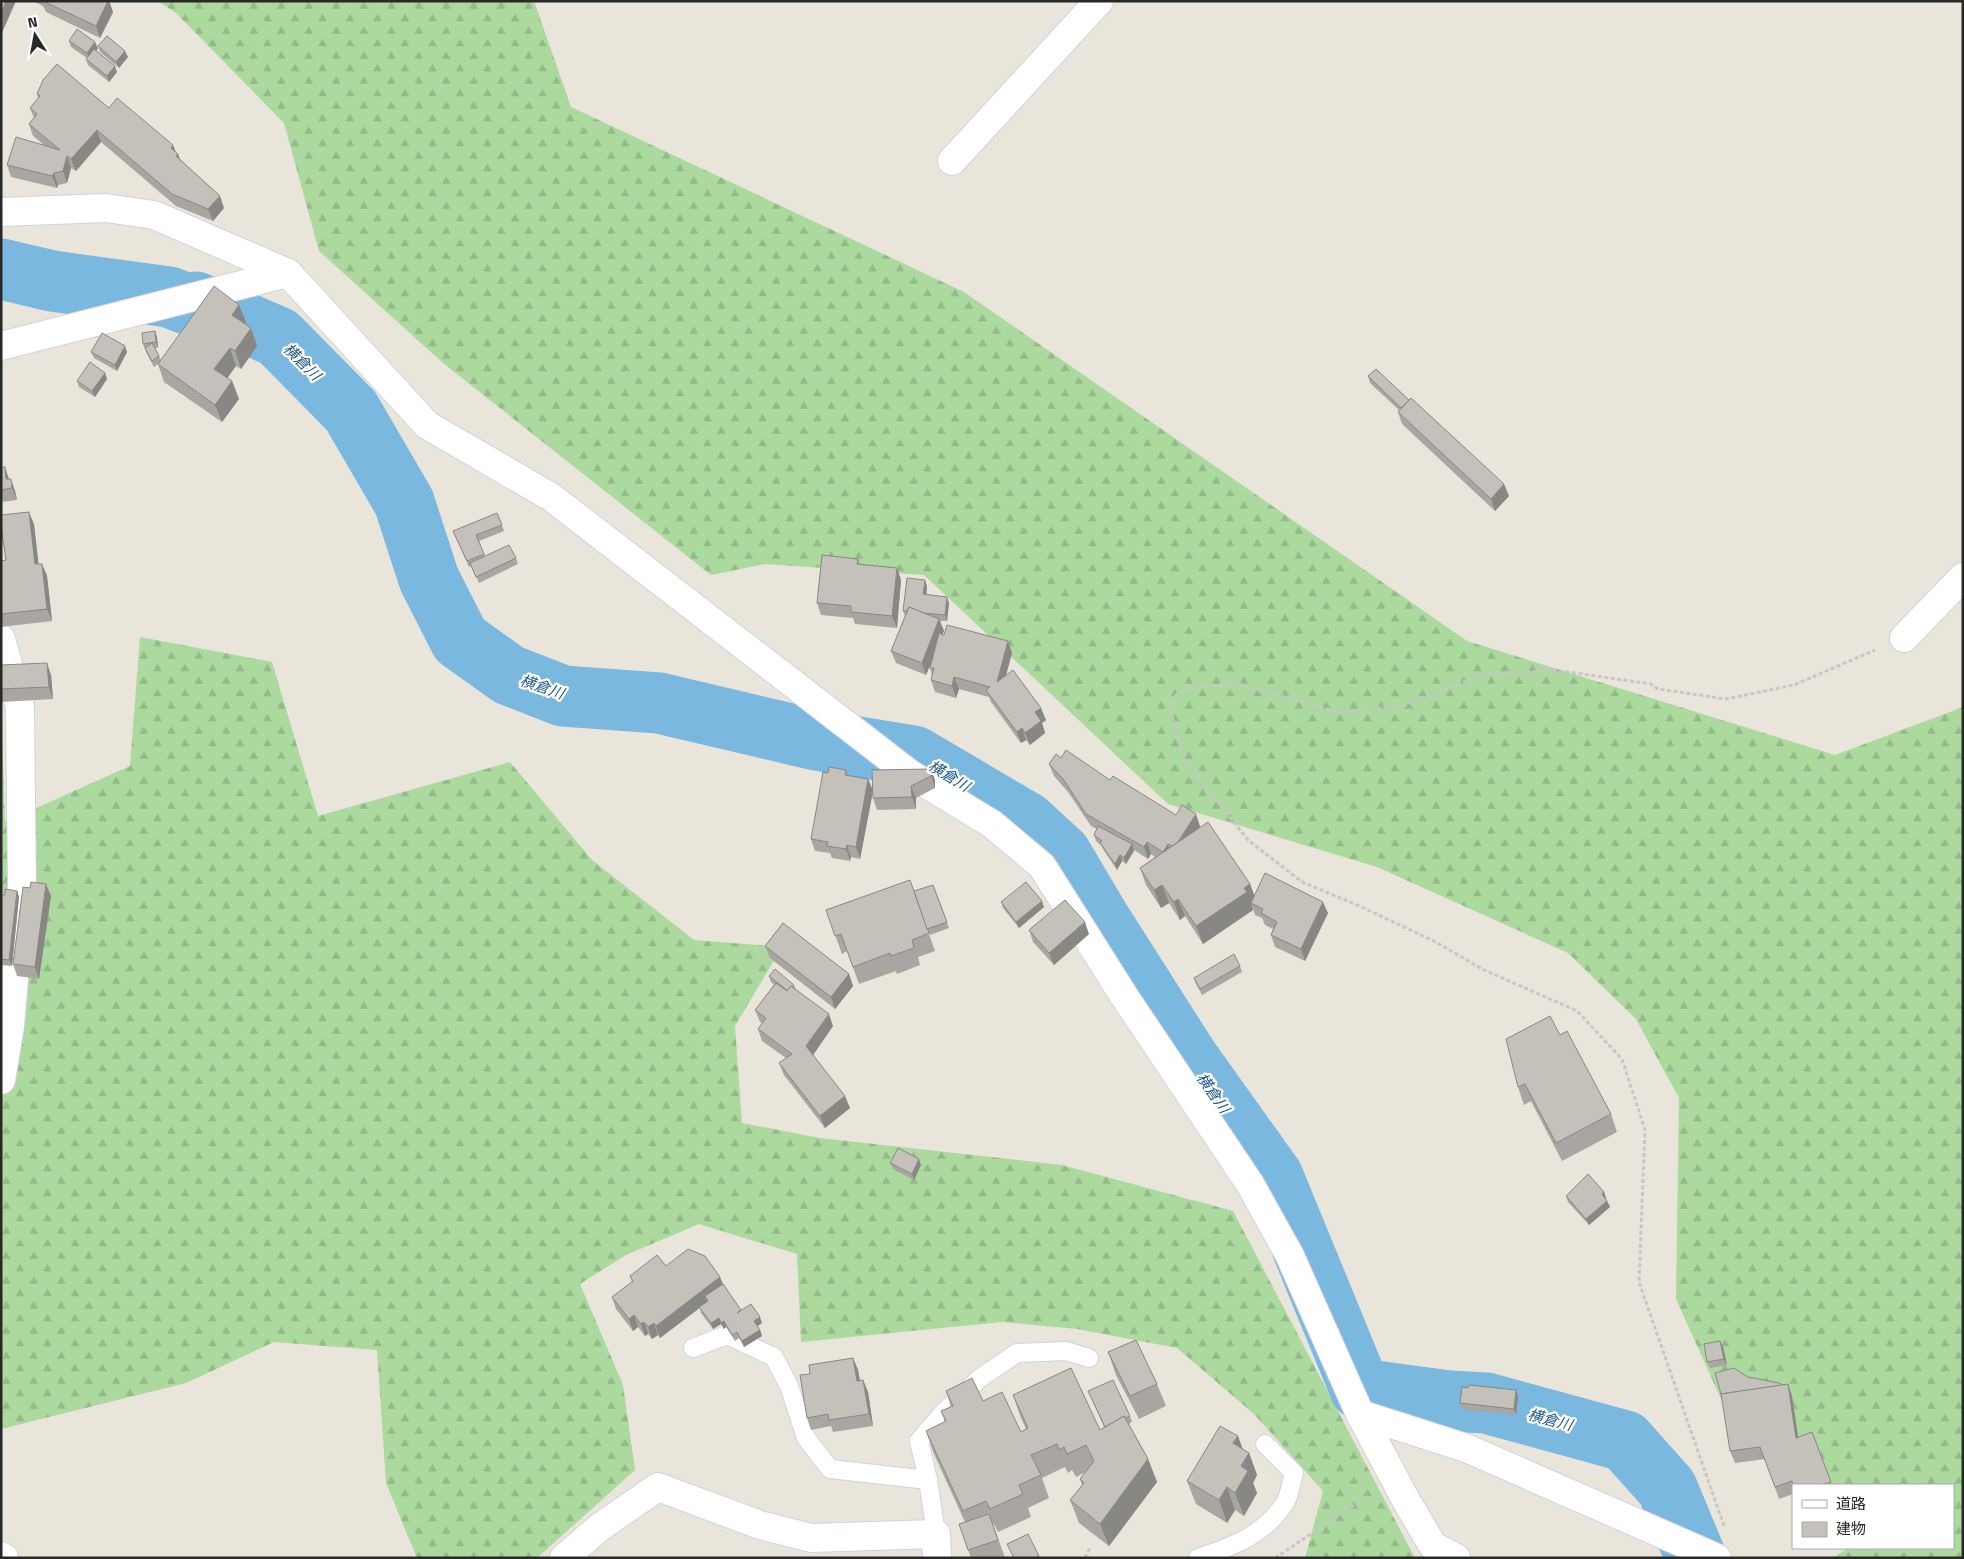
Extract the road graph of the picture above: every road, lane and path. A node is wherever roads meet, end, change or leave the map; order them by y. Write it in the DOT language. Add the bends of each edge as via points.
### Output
graph roads {
  1 [pos="1099,1"];
  2 [pos="952,161"];
  3 [pos="1,212"];
  4 [pos="288,273"];
  5 [pos="1,346"];
  6 [pos="1963,577"];
  7 [pos="1904,638"];
  8 [pos="1,639"];
  9 [pos="1,1080"];
  10 [pos="693,1348"];
  11 [pos="1089,1358"];
  12 [pos="1360,1414"];
  13 [pos="1265,1444"];
  14 [pos="1394,1477"];
  15 [pos="928,1480"];
  16 [pos="1726,1530"];
  17 [pos="936,1546"];
  18 [pos="1090,1548"];
  19 [pos="564,1558"];
  20 [pos="1085,1558"];
  21 [pos="1198,1558"];
  22 [pos="1274,1558"];
  23 [pos="1456,1558"];
  24 [pos="1716,1558"];
  1 -- 2 [label="street"];
  3 -- 4 [label="street" via="106,208 154,215"];
  4 -- 5 [label="street"];
  4 -- 12 [label="street" via="427,425 552,497 910,774 992,824 1042,866 1124,996 1250,1184 1290,1256"];
  6 -- 7 [label="street"];
  7 -- 16 [label="path" via="1794,685 1726,698 1554,670 1483,674 1400,708 1338,712 1241,685 1194,686 1176,695 1172,713 1184,759 1248,840 1302,882 1373,912 1482,968 1577,1011 1622,1059 1644,1130 1639,1282"];
  8 -- 9 [label="street" via="20,708 22,886 10,1026"];
  10 -- 15 [label="lane" via="727,1335 774,1357 789,1386 806,1438 830,1469"];
  11 -- 15 [label="lane" via="1066,1351 1017,1353 980,1378 918,1441"];
  12 -- 14 [label="street"];
  12 -- 24 [label="street" via="1466,1448"];
  13 -- 21 [label="lane" via="1294,1473 1286,1502 1259,1532 1228,1548"];
  14 -- 22 [label="path"];
  14 -- 23 [label="street" via="1434,1546"];
  15 -- 17 [label="lane"];
  17 -- 19 [label="street" via="811,1538 760,1525 658,1487 600,1527"];
  18 -- 20 [label="path"];
}
